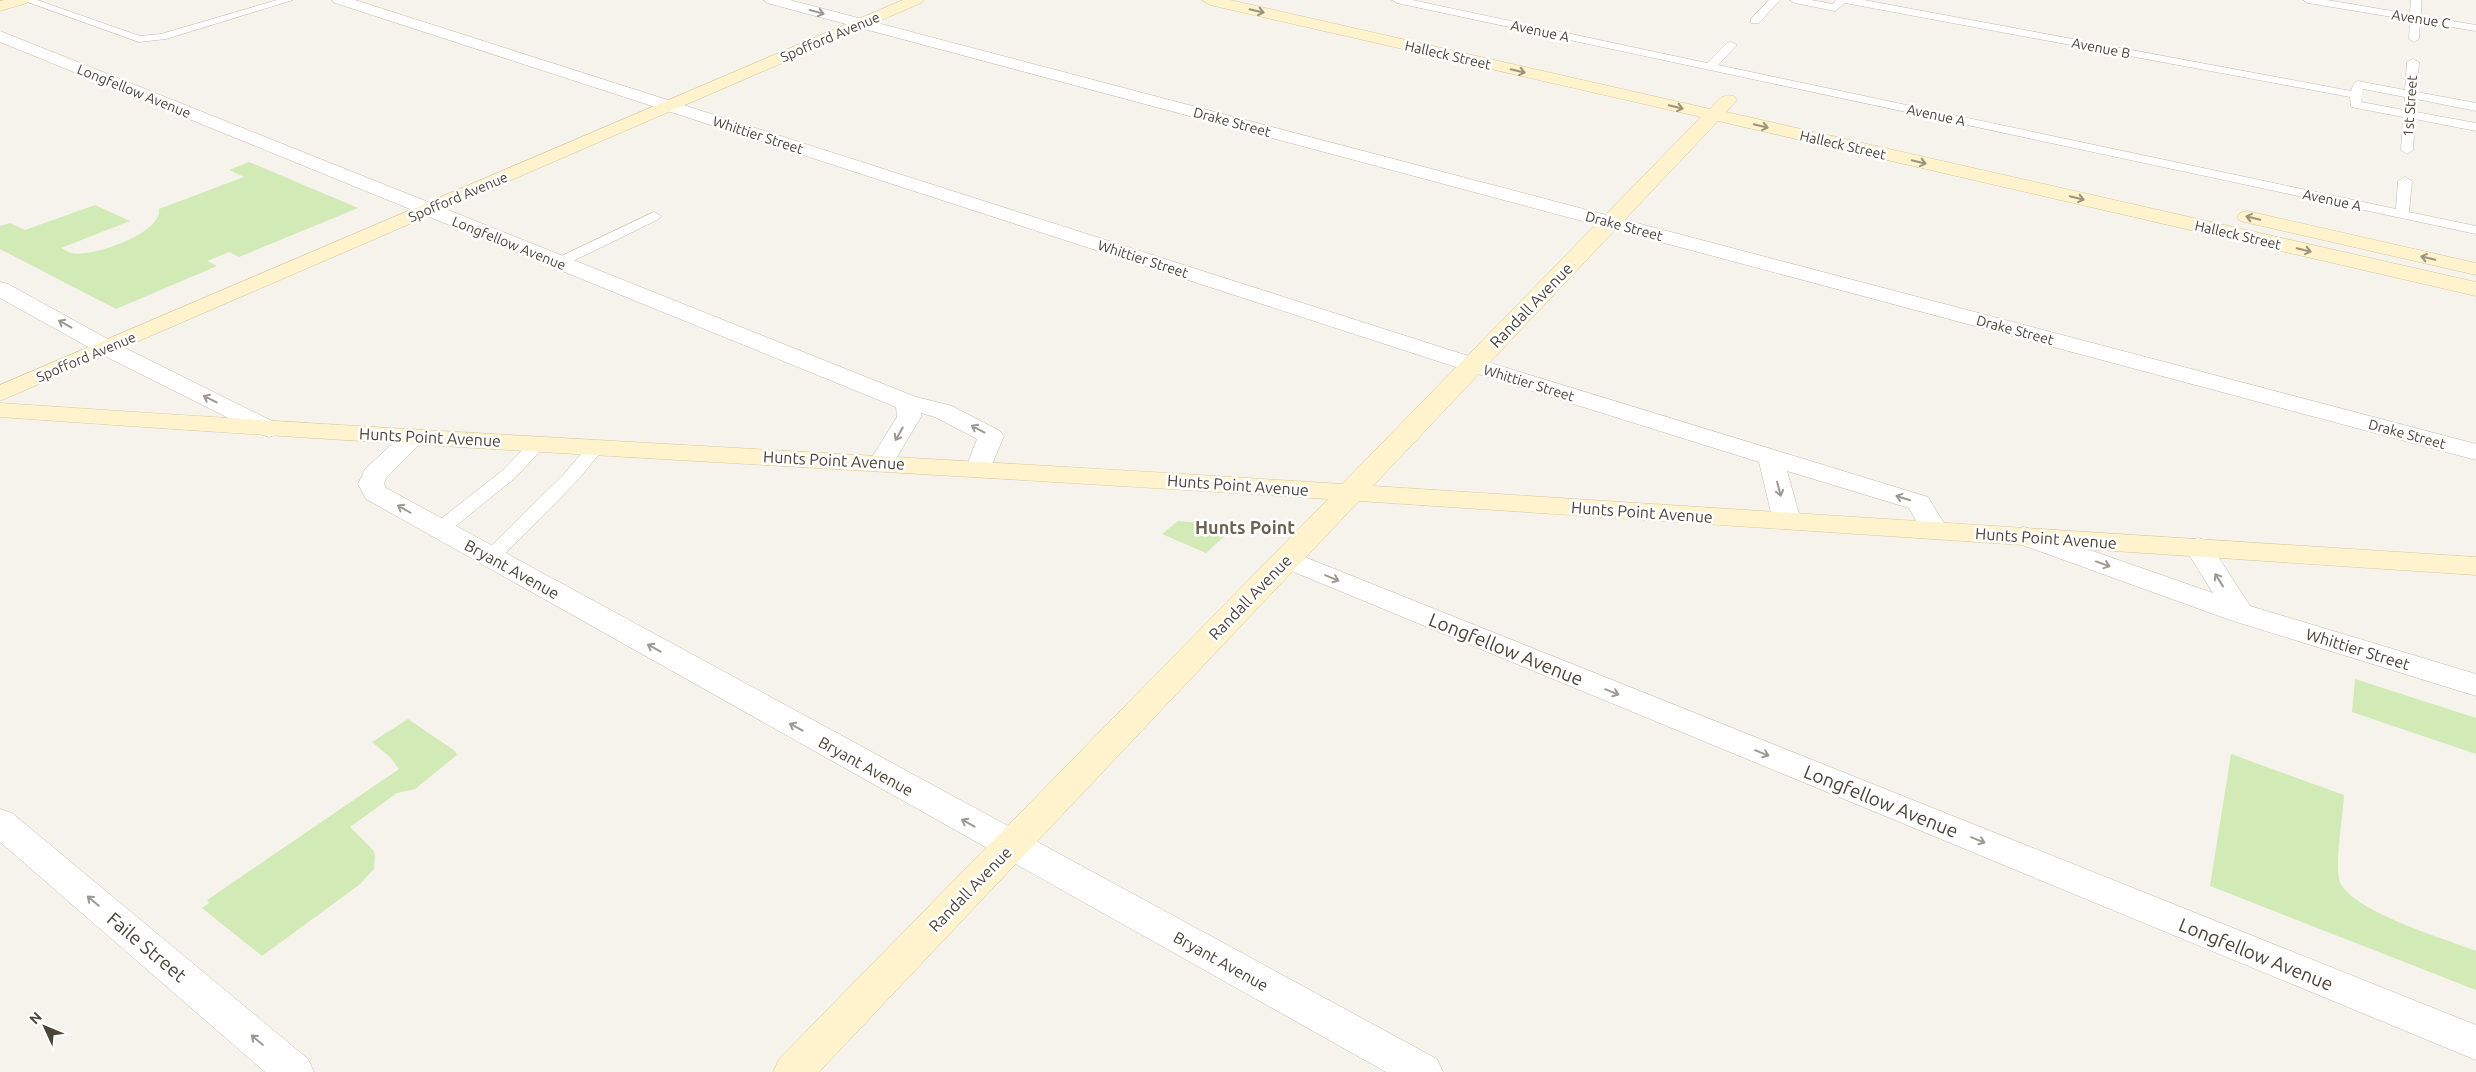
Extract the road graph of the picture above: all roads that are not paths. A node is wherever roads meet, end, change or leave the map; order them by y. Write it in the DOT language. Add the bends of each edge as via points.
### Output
graph roads {
  1 [pos="22,0"];
  2 [pos="27,0"];
  3 [pos="288,0"];
  4 [pos="340,0"];
  5 [pos="772,0"];
  6 [pos="916,0"];
  7 [pos="1210,0"];
  8 [pos="1272,0"];
  9 [pos="1397,0"];
  10 [pos="1776,0"];
  11 [pos="1795,0"];
  12 [pos="1842,0"];
  13 [pos="1847,0"];
  14 [pos="2308,0"];
  15 [pos="2416,0"];
  16 [pos="0,6"];
  17 [pos="2415,18"];
  18 [pos="1755,21"];
  19 [pos="861,24"];
  20 [pos="2476,28"];
  21 [pos="0,36"];
  22 [pos="2414,39"];
  23 [pos="1731,45"];
  24 [pos="1522,55"];
  25 [pos="2412,62"];
  26 [pos="1709,67"];
  27 [pos="2410,94"];
  28 [pos="2356,95"];
  29 [pos="1717,104"];
  30 [pos="669,106"];
  31 [pos="2476,107"];
  32 [pos="2409,114"];
  33 [pos="2476,127"];
  34 [pos="2406,150"];
  35 [pos="2059,175"];
  36 [pos="2405,181"];
  37 [pos="427,210"];
  38 [pos="2234,214"];
  39 [pos="2402,214"];
  40 [pos="654,216"];
  41 [pos="1610,223"];
  42 [pos="2476,230"];
  43 [pos="558,263"];
  44 [pos="2476,269"];
  45 [pos="0,289"];
  46 [pos="2476,289"];
  47 [pos="108,348"];
  48 [pos="1473,365"];
  49 [pos="0,394"];
  50 [pos="908,403"];
  51 [pos="0,410"];
  52 [pos="269,429"];
  53 [pos="414,436"];
  54 [pos="539,443"];
  55 [pos="597,446"];
  56 [pos="2476,452"];
  57 [pos="1771,457"];
  58 [pos="882,462"];
  59 [pos="979,468"];
  60 [pos="1350,493"];
  61 [pos="1787,521"];
  62 [pos="440,530"];
  63 [pos="1934,530"];
  64 [pos="2024,536"];
  65 [pos="2198,547"];
  66 [pos="490,557"];
  67 [pos="1286,559"];
  68 [pos="2476,566"];
  69 [pos="2240,613"];
  70 [pos="2476,685"];
  71 [pos="0,822"];
  72 [pos="1011,846"];
  73 [pos="2476,1043"];
  74 [pos="294,1072"];
  75 [pos="793,1072"];
  76 [pos="1424,1072"];
  1 -- 16 [label="main road"];
  2 -- 3 [label="lane" via="139,39 162,37"];
  4 -- 30 [label="street, Whittier Street"];
  5 -- 19 [label="street, Drake Street, one-way"];
  6 -- 19 [label="main road, Spofford Avenue"];
  7 -- 29 [label="main road, Halleck Street, one-way"];
  8 -- 24 [label="main road, Halleck Street"];
  9 -- 26 [label="lane, Avenue A"];
  10 -- 18 [label="lane"];
  11 -- 12 [label="lane" via="1835,8"];
  13 -- 28 [label="lane, Avenue B"];
  14 -- 17 [label="lane, Avenue C"];
  15 -- 17 [label="lane"];
  17 -- 20 [label="lane, Avenue C"];
  17 -- 22 [label="lane"];
  19 -- 30 [label="main road, Spofford Avenue"];
  19 -- 41 [label="street, Drake Street"];
  21 -- 37 [label="street, Longfellow Avenue"];
  23 -- 26 [label="lane"];
  25 -- 27 [label="lane, 1st Street"];
  26 -- 39 [label="lane, Avenue A"];
  27 -- 28 [label="lane" via="2358,85"];
  27 -- 31 [label="lane"];
  27 -- 32 [label="lane, 1st Street"];
  28 -- 32 [label="lane, Avenue B" via="2355,104"];
  29 -- 35 [label="main road, Halleck Street"];
  29 -- 41 [label="main road, Randall Avenue"];
  29 -- 46 [label="main road, Halleck Street, one-way"];
  30 -- 37 [label="main road, Spofford Avenue"];
  30 -- 48 [label="street, Whittier Street"];
  32 -- 33 [label="lane, Avenue B"];
  32 -- 34 [label="lane, 1st Street"];
  36 -- 39 [label="lane"];
  37 -- 43 [label="street, Longfellow Avenue"];
  37 -- 47 [label="main road, Spofford Avenue"];
  44 -- 38 [label="main road, Halleck Street, one-way"];
  39 -- 42 [label="lane, Avenue A"];
  40 -- 43 [label="lane"];
  41 -- 48 [label="main road, Randall Avenue"];
  41 -- 56 [label="street, Drake Street"];
  43 -- 50 [label="street, Longfellow Avenue"];
  47 -- 45 [label="street, one-way"];
  47 -- 49 [label="main road, Spofford Avenue"];
  52 -- 47 [label="street, one-way"];
  48 -- 57 [label="street, Whittier Street"];
  48 -- 60 [label="main road, Randall Avenue"];
  50 -- 58 [label="street, one-way" via="909,417"];
  59 -- 50 [label="street, Longfellow Avenue, one-way" via="991,436 943,411"];
  51 -- 52 [label="main road, Hunts Point Avenue"];
  52 -- 53 [label="main road, Hunts Point Avenue"];
  53 -- 54 [label="main road, Hunts Point Avenue"];
  62 -- 53 [label="street, Bryant Avenue, one-way" via="375,493 371,484 374,475"];
  54 -- 55 [label="main road, Hunts Point Avenue"];
  54 -- 62 [label="lane" via="509,474"];
  55 -- 58 [label="main road, Hunts Point Avenue"];
  55 -- 66 [label="lane" via="570,478"];
  57 -- 61 [label="street, one-way"];
  63 -- 57 [label="street, Whittier Street, one-way" via="1919,503"];
  58 -- 59 [label="main road, Hunts Point Avenue"];
  59 -- 60 [label="main road, Hunts Point Avenue"];
  60 -- 61 [label="main road, Hunts Point Avenue"];
  60 -- 67 [label="main road, Randall Avenue"];
  61 -- 63 [label="main road, Hunts Point Avenue"];
  62 -- 66 [label="street, Bryant Avenue"];
  63 -- 64 [label="main road, Hunts Point Avenue"];
  64 -- 65 [label="main road, Hunts Point Avenue"];
  64 -- 69 [label="street, Whittier Street, one-way"];
  65 -- 68 [label="main road, Hunts Point Avenue"];
  69 -- 65 [label="street, one-way"];
  72 -- 66 [label="street, Bryant Avenue, one-way"];
  67 -- 72 [label="main road, Randall Avenue"];
  67 -- 73 [label="street, Longfellow Avenue, one-way"];
  69 -- 70 [label="street, Whittier Street"];
  74 -- 71 [label="street, Faile Street, one-way"];
  72 -- 75 [label="main road, Randall Avenue"];
  72 -- 76 [label="street, Bryant Avenue"];
}
